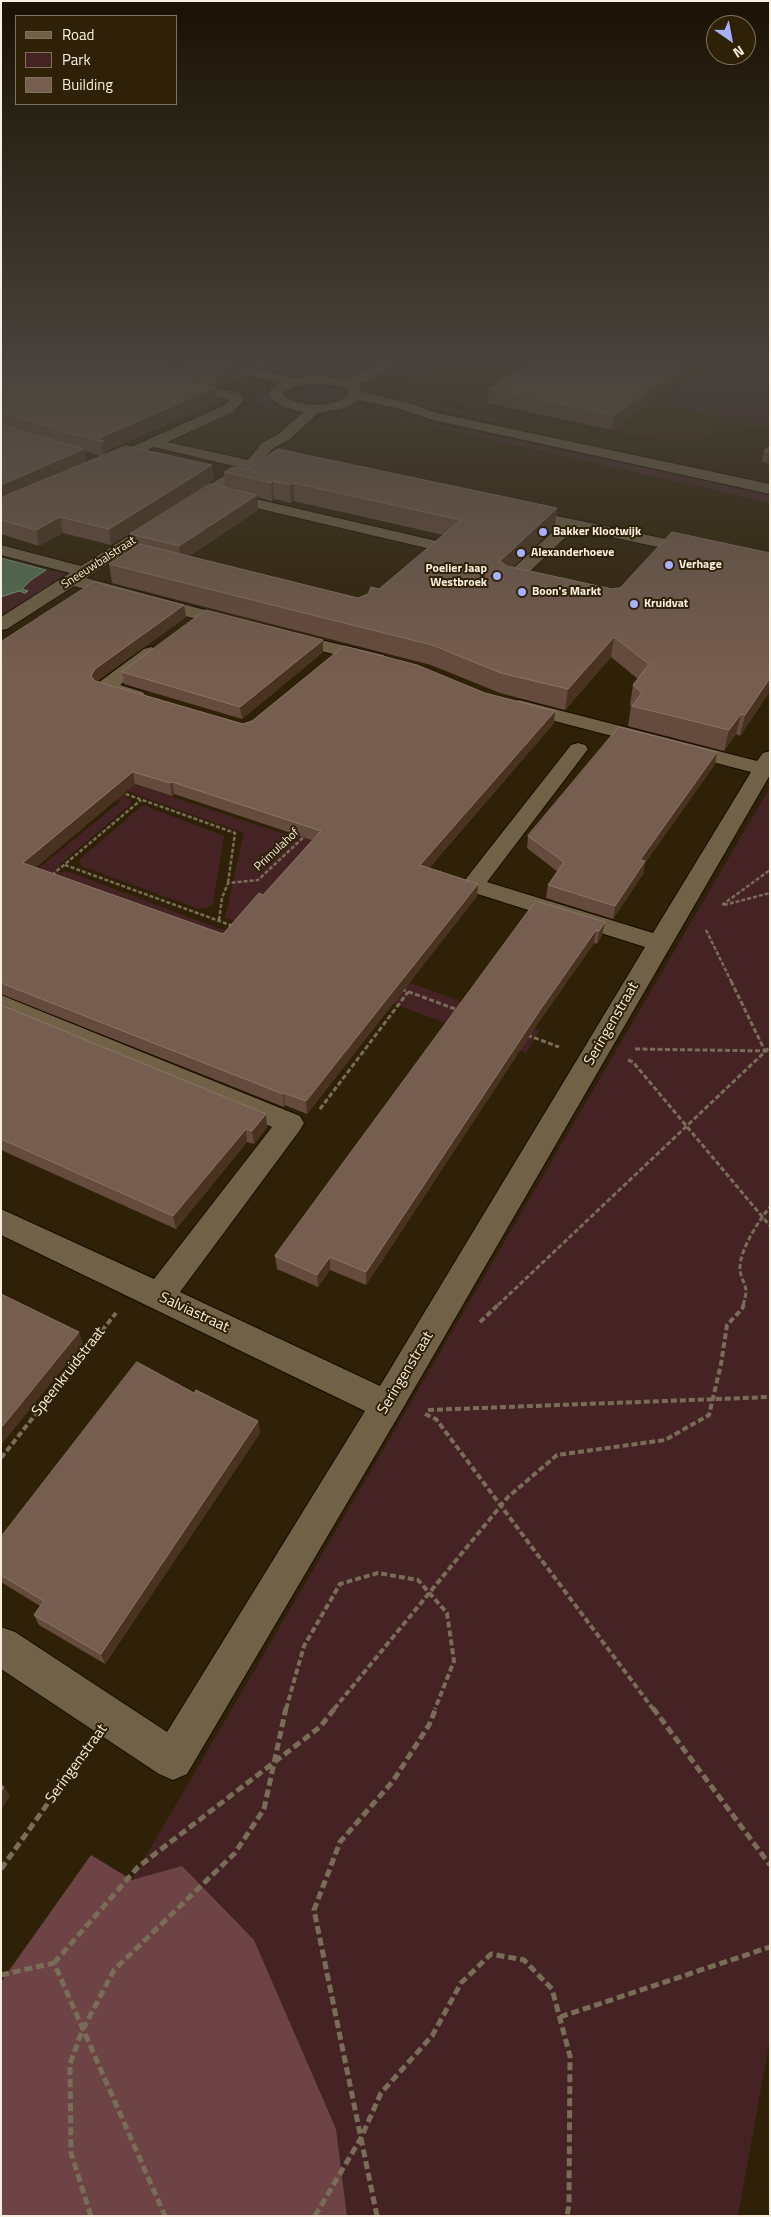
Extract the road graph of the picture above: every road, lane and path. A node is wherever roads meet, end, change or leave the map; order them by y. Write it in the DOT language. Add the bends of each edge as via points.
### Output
graph roads {
  1 [pos="109,462"];
  2 [pos="240,462"];
  3 [pos="253,462"];
  4 [pos="647,462"];
  5 [pos="88,465"];
  6 [pos="251,465"];
  7 [pos="770,489"];
  8 [pos="208,492"];
  9 [pos="566,523"];
  10 [pos="656,540"];
  11 [pos="435,545"];
  12 [pos="1,550"];
  13 [pos="770,555"];
  14 [pos="650,558"];
  15 [pos="770,566"];
  16 [pos="78,576"];
  17 [pos="548,587"];
  18 [pos="1,625"];
  19 [pos="249,627"];
  20 [pos="268,632"];
  21 [pos="165,642"];
  22 [pos="396,664"];
  23 [pos="152,701"];
  24 [pos="501,701"];
  25 [pos="578,748"];
  26 [pos="766,763"];
  27 [pos="116,790"];
  28 [pos="142,800"];
  29 [pos="308,833"];
  30 [pos="65,865"];
  31 [pos="770,870"];
  32 [pos="49,877"];
  33 [pos="228,883"];
  34 [pos="770,893"];
  35 [pos="677,913"];
  36 [pos="219,920"];
  37 [pos="238,927"];
  38 [pos="659,943"];
  39 [pos="400,989"];
  40 [pos="408,992"];
  41 [pos="1,1004"];
  42 [pos="464,1012"];
  43 [pos="519,1032"];
  44 [pos="770,1047"];
  45 [pos="767,1051"];
  46 [pos="595,1054"];
  47 [pos="290,1123"];
  48 [pos="687,1126"];
  49 [pos="770,1207"];
  50 [pos="762,1217"];
  51 [pos="1,1221"];
  52 [pos="770,1226"];
  53 [pos="148,1291"];
  54 [pos="476,1326"];
  55 [pos="770,1397"];
  56 [pos="713,1398"];
  57 [pos="387,1405"];
  58 [pos="1,1458"];
  59 [pos="500,1507"];
  60 [pos="430,1594"];
  61 [pos="1,1646"];
  62 [pos="110,1718"];
  63 [pos="273,1765"];
  64 [pos="770,1864"];
  65 [pos="1,1869"];
  66 [pos="770,1947"];
  67 [pos="54,1963"];
  68 [pos="1,1975"];
  69 [pos="560,2017"];
  70 [pos="82,2031"];
  71 [pos="361,2138"];
  72 [pos="91,2216"];
  73 [pos="165,2216"];
  74 [pos="315,2216"];
  75 [pos="377,2216"];
  76 [pos="567,2216"];
  1 -- 5 [label="street"];
  2 -- 6 [label="street"];
  3 -- 6 [label="street, Sneeuwbalstraat"];
  4 -- 7 [label="street"];
  6 -- 8 [label="street, Sneeuwbalstraat"];
  8 -- 11 [label="street"];
  8 -- 16 [label="street, Sneeuwbalstraat"];
  9 -- 10 [label="street"];
  9 -- 13 [label="street" via="510,506"];
  9 -- 17 [label="street" via="512,579"];
  10 -- 14 [label="street"];
  10 -- 15 [label="street"];
  12 -- 16 [label="street"];
  16 -- 18 [label="street, Sneeuwbalstraat"];
  16 -- 19 [label="street" via="194,620"];
  20 -- 22 [label="street" via="332,656"];
  21 -- 23 [label="street" via="106,687"];
  24 -- 26 [label="street"];
  25 -- 38 [label="street" via="473,885"];
  26 -- 35 [label="street, Seringenstraat"];
  27 -- 28 [label="path, Primulahof"];
  28 -- 30 [label="path"];
  28 -- 33 [label="path, Primulahof" via="235,833"];
  29 -- 33 [label="path, Primulahof" via="258,880"];
  30 -- 32 [label="path"];
  30 -- 36 [label="path"];
  31 -- 34 [label="path" via="721,906"];
  33 -- 36 [label="path, Primulahof"];
  35 -- 38 [label="street, Seringenstraat"];
  35 -- 45 [label="path" via="701,920"];
  36 -- 37 [label="path"];
  38 -- 46 [label="street, Seringenstraat"];
  39 -- 40 [label="path"];
  40 -- 42 [label="path"];
  40 -- 47 [label="path" via="307,1126"];
  41 -- 47 [label="street"];
  43 -- 46 [label="path"];
  44 -- 45 [label="path"];
  45 -- 46 [label="path"];
  45 -- 48 [label="path"];
  46 -- 48 [label="path" via="633,1062"];
  46 -- 57 [label="street, Seringenstraat"];
  47 -- 53 [label="street"];
  48 -- 50 [label="path"];
  48 -- 54 [label="path"];
  49 -- 50 [label="path"];
  50 -- 52 [label="path"];
  50 -- 56 [label="path" via="746,1246 740,1267 748,1292 742,1309 727,1326"];
  51 -- 53 [label="street, Salviastraat"];
  53 -- 57 [label="street, Salviastraat"];
  53 -- 58 [label="path, Speenkruidstraat"];
  55 -- 56 [label="path"];
  56 -- 59 [label="path" via="709,1415 665,1440 557,1454"];
  56 -- 59 [label="path" via="418,1411 436,1419"];
  57 -- 62 [label="street, Seringenstraat" via="173,1760"];
  59 -- 60 [label="path"];
  59 -- 64 [label="path"];
  60 -- 63 [label="path" via="320,1727"];
  60 -- 63 [label="path" via="418,1580 378,1573 340,1584 304,1646"];
  60 -- 71 [label="path" via="447,1613 454,1661 429,1725 393,1781 340,1842 314,1910"];
  61 -- 62 [label="street"];
  62 -- 65 [label="path, Seringenstraat"];
  63 -- 67 [label="path" via="138,1868"];
  63 -- 70 [label="path" via="264,1809 235,1854 114,1970"];
  66 -- 69 [label="path"];
  67 -- 68 [label="path"];
  67 -- 70 [label="path"];
  69 -- 71 [label="path" via="552,1989 524,1960 491,1954 461,1983 432,2036 381,2093"];
  69 -- 76 [label="path" via="570,2056"];
  70 -- 72 [label="path" via="70,2064 71,2153"];
  70 -- 73 [label="path"];
  71 -- 74 [label="path"];
  71 -- 75 [label="path"];
}
